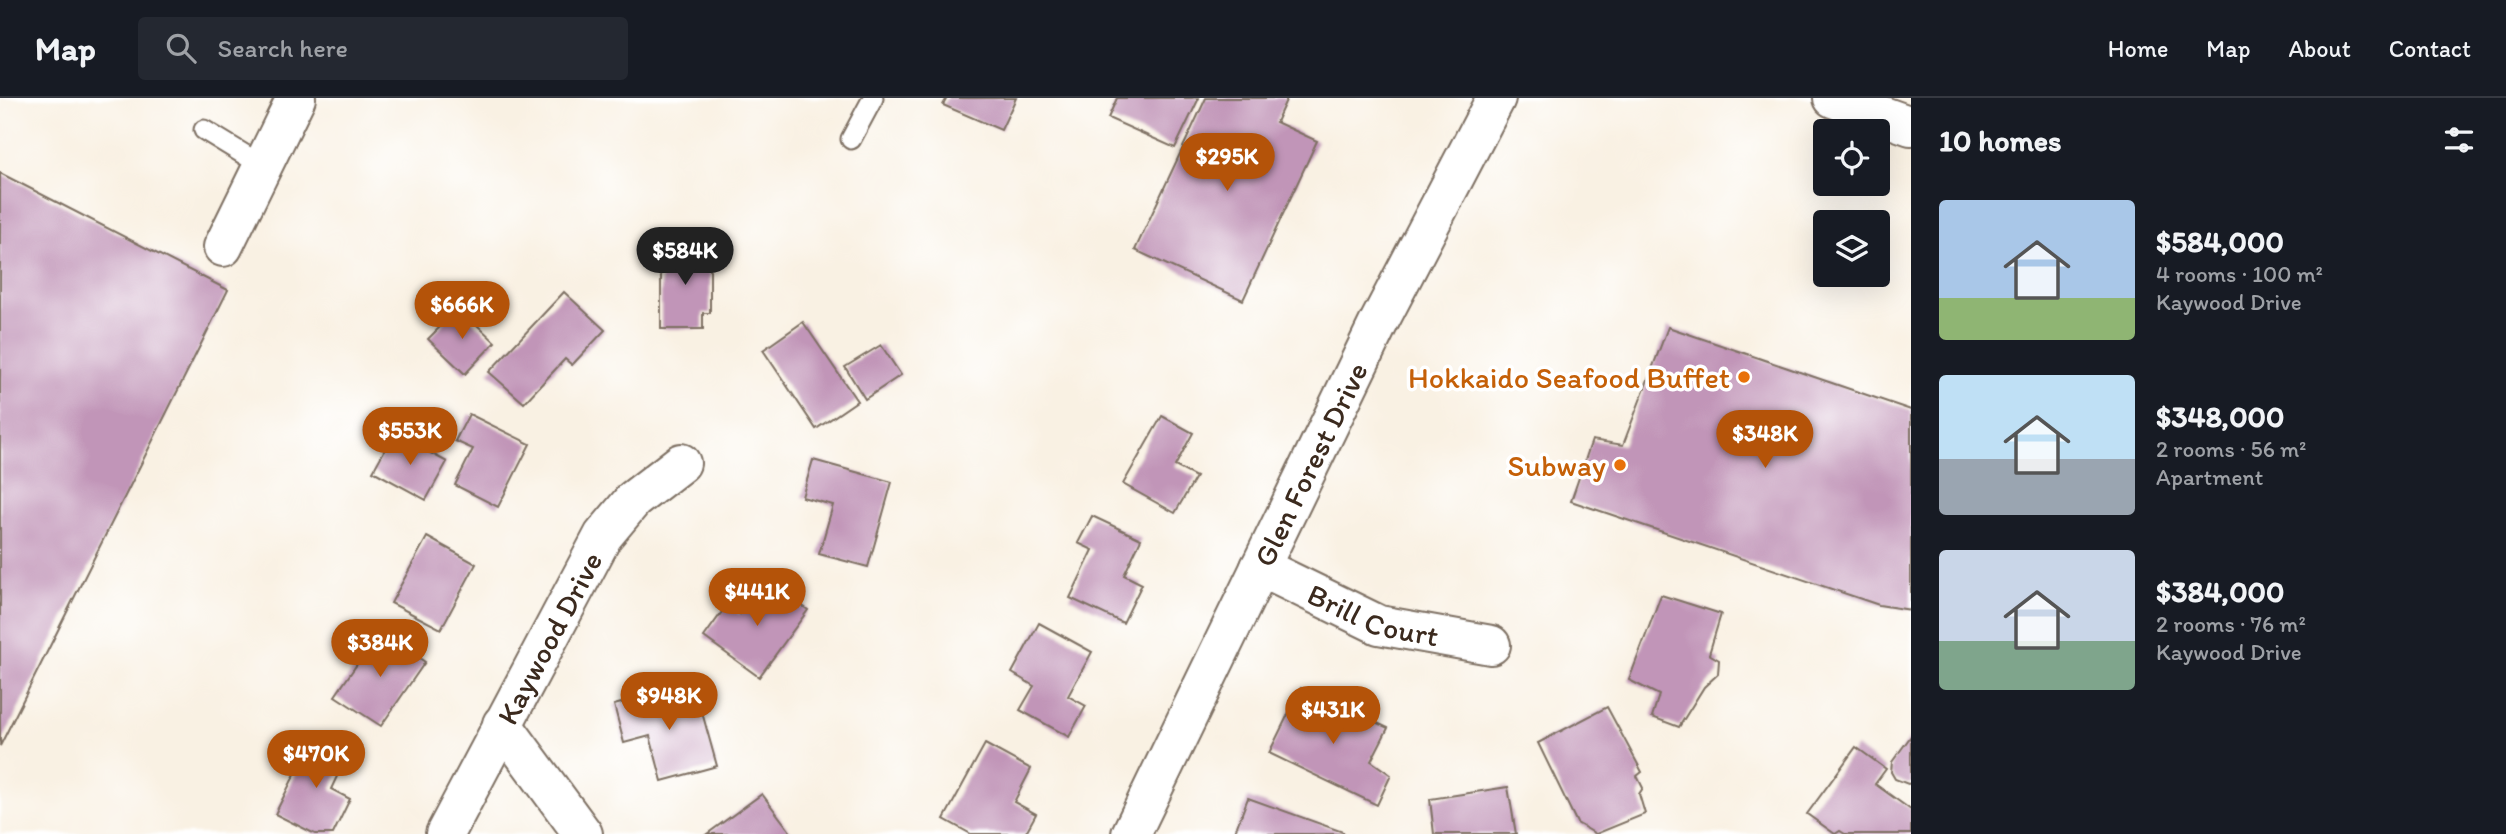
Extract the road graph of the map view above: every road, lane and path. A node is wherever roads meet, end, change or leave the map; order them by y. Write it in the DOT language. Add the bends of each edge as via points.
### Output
graph roads {
  1 [pos="296,98"];
  2 [pos="873,98"];
  3 [pos="1496,98"];
  4 [pos="1833,98"];
  5 [pos="1911,126"];
  6 [pos="204,130"];
  7 [pos="850,139"];
  8 [pos="263,166"];
  9 [pos="223,247"];
  10 [pos="681,463"];
  11 [pos="1260,567"];
  12 [pos="1491,645"];
  13 [pos="502,724"];
  14 [pos="445,834"];
  15 [pos="583,834"];
  16 [pos="1131,834"];
  1 -- 8 [label="street"];
  2 -- 7 [label="lane"];
  3 -- 11 [label="street, Glen Forest Drive" via="1378,324"];
  4 -- 5 [label="street"];
  6 -- 8 [label="lane"];
  8 -- 9 [label="street"];
  10 -- 13 [label="street, Kaywood Drive" via="633,500 603,536"];
  11 -- 12 [label="street, Brill Court" via="1379,625"];
  11 -- 16 [label="street, Glen Forest Drive"];
  13 -- 14 [label="street, Kaywood Drive"];
  13 -- 15 [label="street"];
}
